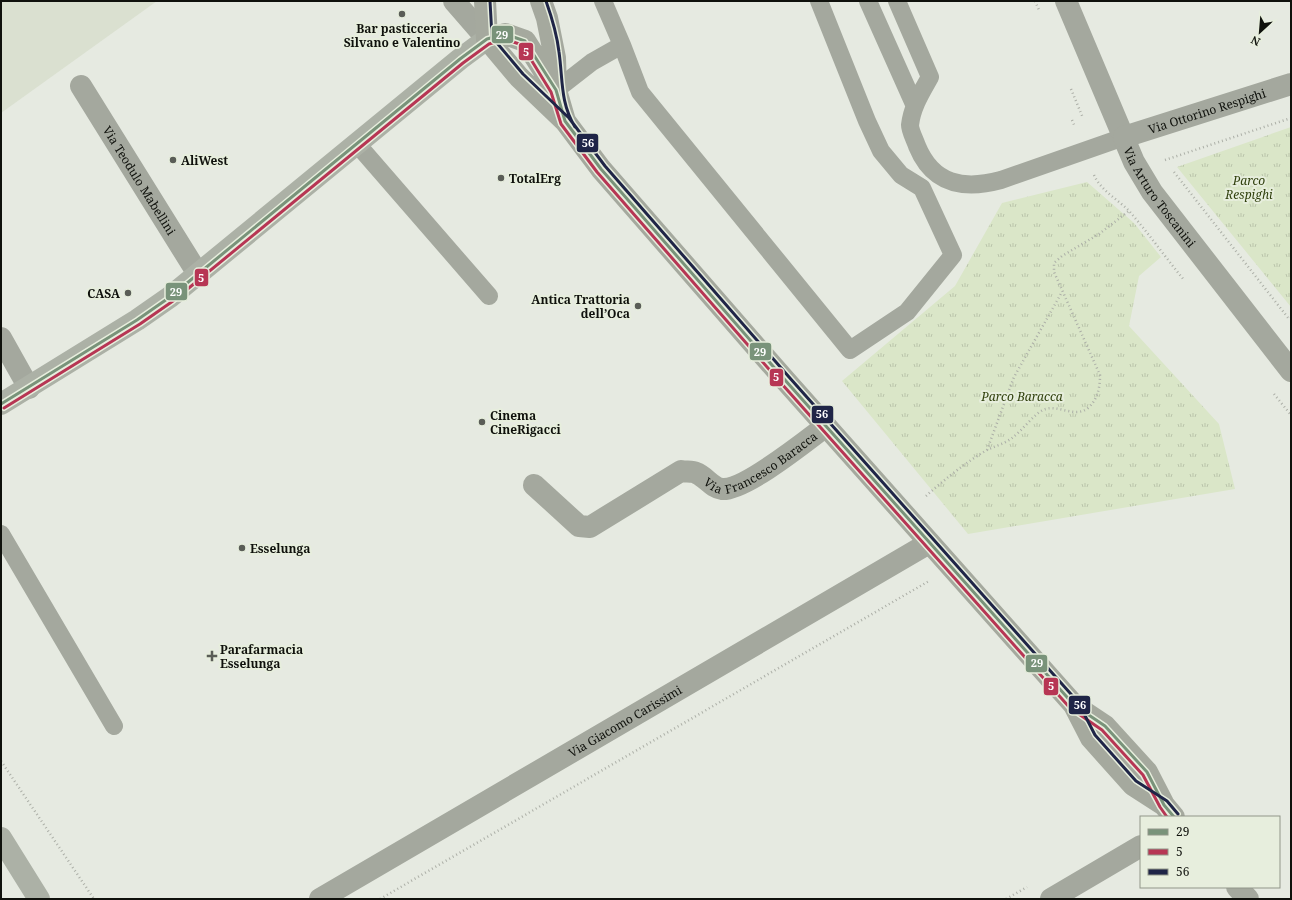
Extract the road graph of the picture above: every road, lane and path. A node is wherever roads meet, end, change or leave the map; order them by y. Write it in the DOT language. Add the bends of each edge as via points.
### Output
graph roads {
  1 [pos="454,1"];
  2 [pos="485,1"];
  3 [pos="541,1"];
  4 [pos="603,1"];
  5 [pos="819,1"];
  6 [pos="868,1"];
  7 [pos="897,1"];
  8 [pos="1066,1"];
  9 [pos="487,39"];
  10 [pos="622,45"];
  11 [pos="1291,84"];
  12 [pos="81,86"];
  13 [pos="556,90"];
  14 [pos="914,104"];
  15 [pos="1291,118"];
  16 [pos="565,121"];
  17 [pos="1124,137"];
  18 [pos="357,144"];
  19 [pos="927,164"];
  20 [pos="912,182"];
  21 [pos="1129,211"];
  22 [pos="198,274"];
  23 [pos="1062,292"];
  24 [pos="489,296"];
  25 [pos="1291,318"];
  26 [pos="1,338"];
  27 [pos="1291,371"];
  28 [pos="29,388"];
  29 [pos="1,404"];
  30 [pos="826,426"];
  31 [pos="987,450"];
  32 [pos="534,485"];
  33 [pos="926,496"];
  34 [pos="1,534"];
  35 [pos="930,543"];
  36 [pos="932,579"];
  37 [pos="114,726"];
  38 [pos="1,761"];
  39 [pos="1169,811"];
  40 [pos="1,838"];
  41 [pos="1140,847"];
  42 [pos="1238,888"];
  43 [pos="39,899"];
  44 [pos="94,899"];
  45 [pos="320,899"];
  46 [pos="380,899"];
  47 [pos="1051,899"];
  48 [pos="1248,899"];
  1 -- 9 [label="street, Via Francesco Baracca"];
  2 -- 9 [label="main road"];
  3 -- 13 [label="main road, Via Francesco Baracca" via="555,58"];
  4 -- 10 [label="lane"];
  5 -- 20 [label="lane" via="880,151 901,175"];
  6 -- 14 [label="lane"];
  7 -- 14 [label="lane" via="930,77"];
  8 -- 17 [label="street, Via Arturo Toscanini"];
  9 -- 13 [label="main road, Via Francesco Baracca" via="505,34 524,41"];
  9 -- 16 [label="main road, Via Francesco Baracca" via="519,77"];
  9 -- 18 [label="street"];
  10 -- 13 [label="lane" via="592,62"];
  10 -- 20 [label="lane" via="640,92 850,350 907,312 953,254 922,188"];
  11 -- 17 [label="street, Via Ottorino Respighi"];
  12 -- 22 [label="street, Via Teodulo Mabellini"];
  13 -- 16 [label="main road, Via Francesco Baracca"];
  14 -- 19 [label="lane" via="910,127"];
  15 -- 25 [label="path" via="1165,160 1289,319"];
  16 -- 30 [label="main road, Via Francesco Baracca" via="601,169"];
  17 -- 19 [label="lane" via="987,184 953,182 939,175"];
  17 -- 27 [label="street, Via Arturo Toscanini" via="1134,162 1152,192"];
  18 -- 22 [label="street"];
  18 -- 24 [label="lane"];
  19 -- 20 [label="lane"];
  21 -- 23 [label="path" via="1100,234 1054,263 1054,272"];
  22 -- 28 [label="street" via="137,320"];
  23 -- 31 [label="path" via="1014,377"];
  23 -- 31 [label="path" via="1100,375 1100,387 1095,399 1087,409 1074,413 1045,409 1011,439"];
  26 -- 28 [label="street"];
  28 -- 29 [label="street"];
  30 -- 32 [label="street, Via Francesco Baracca" via="740,485 719,489 697,473 681,472 590,526 579,526"];
  30 -- 35 [label="main road, Via Francesco Baracca"];
  31 -- 33 [label="path"];
  34 -- 37 [label="lane"];
  35 -- 39 [label="main road, Via Francesco Baracca" via="1074,705 1091,738 1133,785"];
  35 -- 45 [label="street, Via Giacomo Carissimi"];
  36 -- 46 [label="path"];
  38 -- 44 [label="path"];
  40 -- 43 [label="street"];
  41 -- 47 [label="street"];
  42 -- 48 [label="main road"];
}
